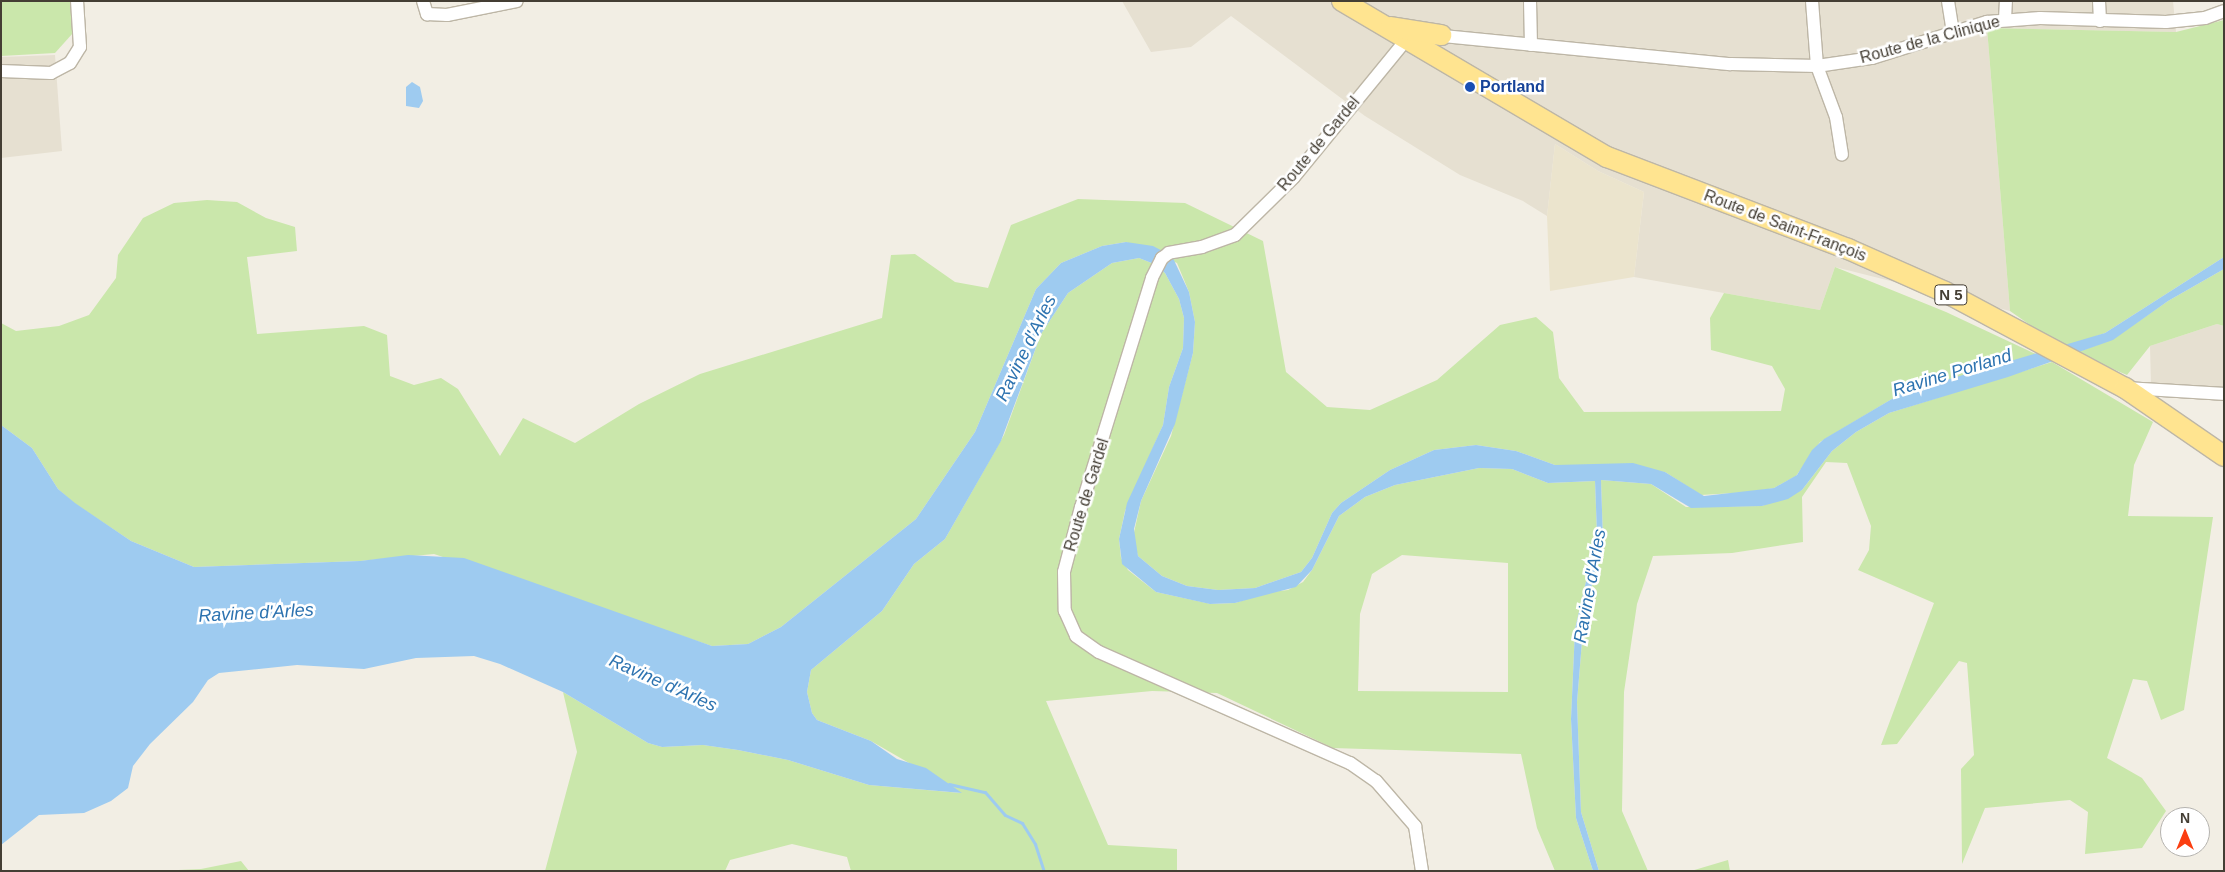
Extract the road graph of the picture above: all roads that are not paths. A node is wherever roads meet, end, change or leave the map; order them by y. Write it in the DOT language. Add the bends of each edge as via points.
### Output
graph roads {
  1 [pos="77,1"];
  2 [pos="422,1"];
  3 [pos="517,1"];
  4 [pos="1342,1"];
  5 [pos="1530,1"];
  6 [pos="1812,1"];
  7 [pos="1948,1"];
  8 [pos="2006,1"];
  9 [pos="2098,1"];
  10 [pos="2224,11"];
  11 [pos="2005,19"];
  12 [pos="2100,20"];
  13 [pos="1383,26"];
  14 [pos="1953,31"];
  15 [pos="1449,37"];
  16 [pos="1531,44"];
  17 [pos="1415,45"];
  18 [pos="1450,65"];
  19 [pos="1817,66"];
  20 [pos="1,71"];
  21 [pos="1842,155"];
  22 [pos="2125,388"];
  23 [pos="2224,394"];
  24 [pos="2224,456"];
  25 [pos="1422,871"];
  1 -- 20 [label="street" via="80,47 70,63 51,73"];
  2 -- 3 [label="street" via="427,14 447,15"];
  4 -- 13 [label="main road, Route de Saint-François / N 5"];
  5 -- 16 [label="street"];
  6 -- 19 [label="street"];
  7 -- 14 [label="street"];
  8 -- 11 [label="street"];
  9 -- 12 [label="street"];
  10 -- 12 [label="street, Route de la Clinique" via="2205,18 2166,22"];
  11 -- 12 [label="street, Route de la Clinique"];
  11 -- 14 [label="street, Route de la Clinique"];
  13 -- 15 [label="main road"];
  13 -- 17 [label="main road, Route de Saint-François / N 5"];
  14 -- 19 [label="street, Route de la Clinique" via="1872,58"];
  15 -- 16 [label="street, Route de la Clinique"];
  15 -- 17 [label="street, Route de la Clinique"];
  15 -- 18 [label="main road"];
  16 -- 19 [label="street, Route de la Clinique" via="1731,64"];
  17 -- 18 [label="main road, Route de Saint-François / N 5"];
  17 -- 25 [label="street, Route de Gardel" via="1294,177 1235,235 1202,247 1170,253 1156,268 1081,507 1064,572 1069,624 1076,636 1099,652 1350,762 1382,788 1415,826"];
  18 -- 22 [label="main road, Route de Saint-François / N 5" via="1608,156 1848,249 1945,292"];
  19 -- 21 [label="street" via="1836,117"];
  22 -- 23 [label="street"];
  22 -- 24 [label="main road, Route de Saint-François / N 5"];
}
